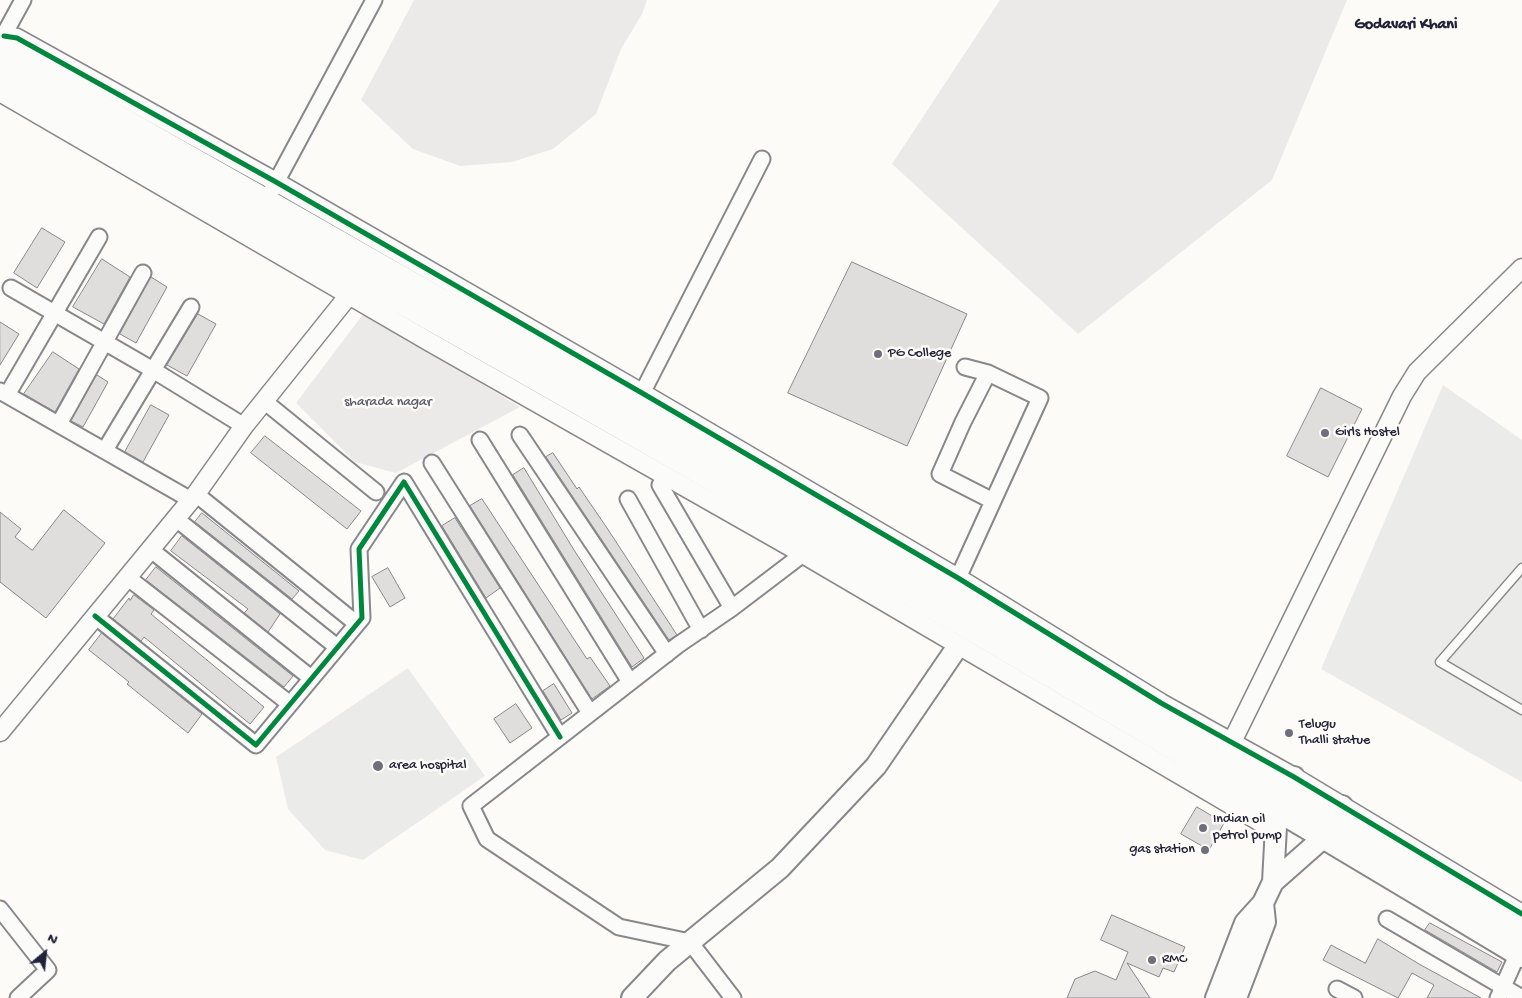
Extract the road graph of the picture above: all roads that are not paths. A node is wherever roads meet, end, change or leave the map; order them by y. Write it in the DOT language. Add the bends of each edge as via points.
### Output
graph roads {
  1 [pos="23,0"];
  2 [pos="374,0"];
  3 [pos="1,43"];
  4 [pos="0,76"];
  5 [pos="0,92"];
  6 [pos="762,159"];
  7 [pos="271,192"];
  8 [pos="221,209"];
  9 [pos="99,237"];
  10 [pos="1522,268"];
  11 [pos="143,273"];
  12 [pos="11,288"];
  13 [pos="349,295"];
  14 [pos="191,307"];
  15 [pos="54,313"];
  16 [pos="104,342"];
  17 [pos="965,367"];
  18 [pos="154,370"];
  19 [pos="988,374"];
  20 [pos="3,393"];
  21 [pos="264,401"];
  22 [pos="638,402"];
  23 [pos="59,424"];
  24 [pos="244,426"];
  25 [pos="520,435"];
  26 [pos="480,440"];
  27 [pos="105,450"];
  28 [pos="432,462"];
  29 [pos="664,476"];
  30 [pos="376,492"];
  31 [pos="193,497"];
  32 [pos="628,499"];
  33 [pos="993,501"];
  34 [pos="176,518"];
  35 [pos="150,549"];
  36 [pos="802,554"];
  37 [pos="1522,568"];
  38 [pos="127,577"];
  39 [pos="958,578"];
  40 [pos="732,608"];
  41 [pos="95,616"];
  42 [pos="357,624"];
  43 [pos="701,630"];
  44 [pos="997,634"];
  45 [pos="958,646"];
  46 [pos="337,647"];
  47 [pos="1024,650"];
  48 [pos="667,654"];
  49 [pos="312,678"];
  50 [pos="630,682"];
  51 [pos="290,704"];
  52 [pos="1522,710"];
  53 [pos="590,713"];
  54 [pos="0,732"];
  55 [pos="560,737"];
  56 [pos="1229,748"];
  57 [pos="1283,801"];
  58 [pos="1329,826"];
  59 [pos="1273,882"];
  60 [pos="1263,903"];
  61 [pos="0,910"];
  62 [pos="1522,914"];
  63 [pos="1387,918"];
  64 [pos="1522,930"];
  65 [pos="690,942"];
  66 [pos="1519,959"];
  67 [pos="1337,989"];
  68 [pos="1501,992"];
  69 [pos="18,998"];
  70 [pos="632,998"];
  71 [pos="733,998"];
  72 [pos="1216,998"];
  73 [pos="1236,998"];
  74 [pos="1354,998"];
  75 [pos="1522,998"];
  1 -- 3 [label="street"];
  2 -- 7 [label="street"];
  3 -- 7 [label="highway"];
  4 -- 8 [label="highway"];
  5 -- 8 [label="street"];
  6 -- 22 [label="street"];
  7 -- 22 [label="highway"];
  8 -- 13 [label="street"];
  8 -- 44 [label="highway"];
  9 -- 15 [label="street"];
  10 -- 56 [label="street" via="1417,372 1402,396"];
  11 -- 16 [label="street"];
  12 -- 15 [label="street"];
  13 -- 21 [label="street"];
  13 -- 29 [label="street"];
  14 -- 18 [label="street"];
  15 -- 16 [label="street"];
  15 -- 20 [label="street"];
  16 -- 18 [label="street"];
  16 -- 23 [label="street"];
  17 -- 19 [label="street"];
  18 -- 24 [label="street"];
  18 -- 27 [label="street"];
  19 -- 33 [label="street" via="940,474"];
  19 -- 33 [label="street" via="1040,398"];
  20 -- 23 [label="street"];
  21 -- 24 [label="street"];
  21 -- 30 [label="street"];
  22 -- 39 [label="street"];
  22 -- 44 [label="highway"];
  23 -- 27 [label="street"];
  24 -- 31 [label="street"];
  25 -- 48 [label="street"];
  26 -- 50 [label="street"];
  27 -- 31 [label="street"];
  28 -- 53 [label="street"];
  29 -- 36 [label="street"];
  29 -- 40 [label="street" via="660,485"];
  31 -- 34 [label="street"];
  31 -- 42 [label="street"];
  32 -- 43 [label="street"];
  33 -- 39 [label="street"];
  34 -- 35 [label="street"];
  34 -- 46 [label="street"];
  35 -- 38 [label="street"];
  35 -- 49 [label="street"];
  36 -- 40 [label="street"];
  36 -- 45 [label="street"];
  37 -- 52 [label="lane" via="1440,662"];
  38 -- 41 [label="street"];
  38 -- 51 [label="street"];
  39 -- 44 [label="street"];
  40 -- 43 [label="street"];
  41 -- 51 [label="street" via="256,745"];
  41 -- 54 [label="street"];
  42 -- 46 [label="street"];
  42 -- 55 [label="street" via="362,618 359,549 404,482"];
  43 -- 48 [label="street"];
  44 -- 45 [label="street"];
  44 -- 47 [label="highway"];
  44 -- 47 [label="street"];
  45 -- 65 [label="main road" via="876,766 780,868"];
  46 -- 49 [label="street"];
  47 -- 56 [label="highway" via="1158,708"];
  47 -- 57 [label="highway"];
  48 -- 50 [label="street"];
  49 -- 51 [label="street"];
  50 -- 53 [label="street"];
  53 -- 55 [label="street"];
  55 -- 65 [label="street" via="471,806 487,839 619,927"];
  56 -- 57 [label="highway"];
  57 -- 58 [label="highway"];
  57 -- 58 [label="street"];
  57 -- 59 [label="main road"];
  58 -- 59 [label="main road"];
  58 -- 62 [label="street"];
  58 -- 64 [label="highway"];
  58 -- 66 [label="highway"];
  59 -- 60 [label="main road"];
  60 -- 72 [label="main road" via="1245,924"];
  60 -- 73 [label="main road" via="1265,922"];
  61 -- 69 [label="street" via="48,970"];
  63 -- 68 [label="street"];
  65 -- 70 [label="main road"];
  65 -- 71 [label="street"];
  66 -- 68 [label="street"];
  67 -- 74 [label="street"];
  68 -- 75 [label="street"];
}
